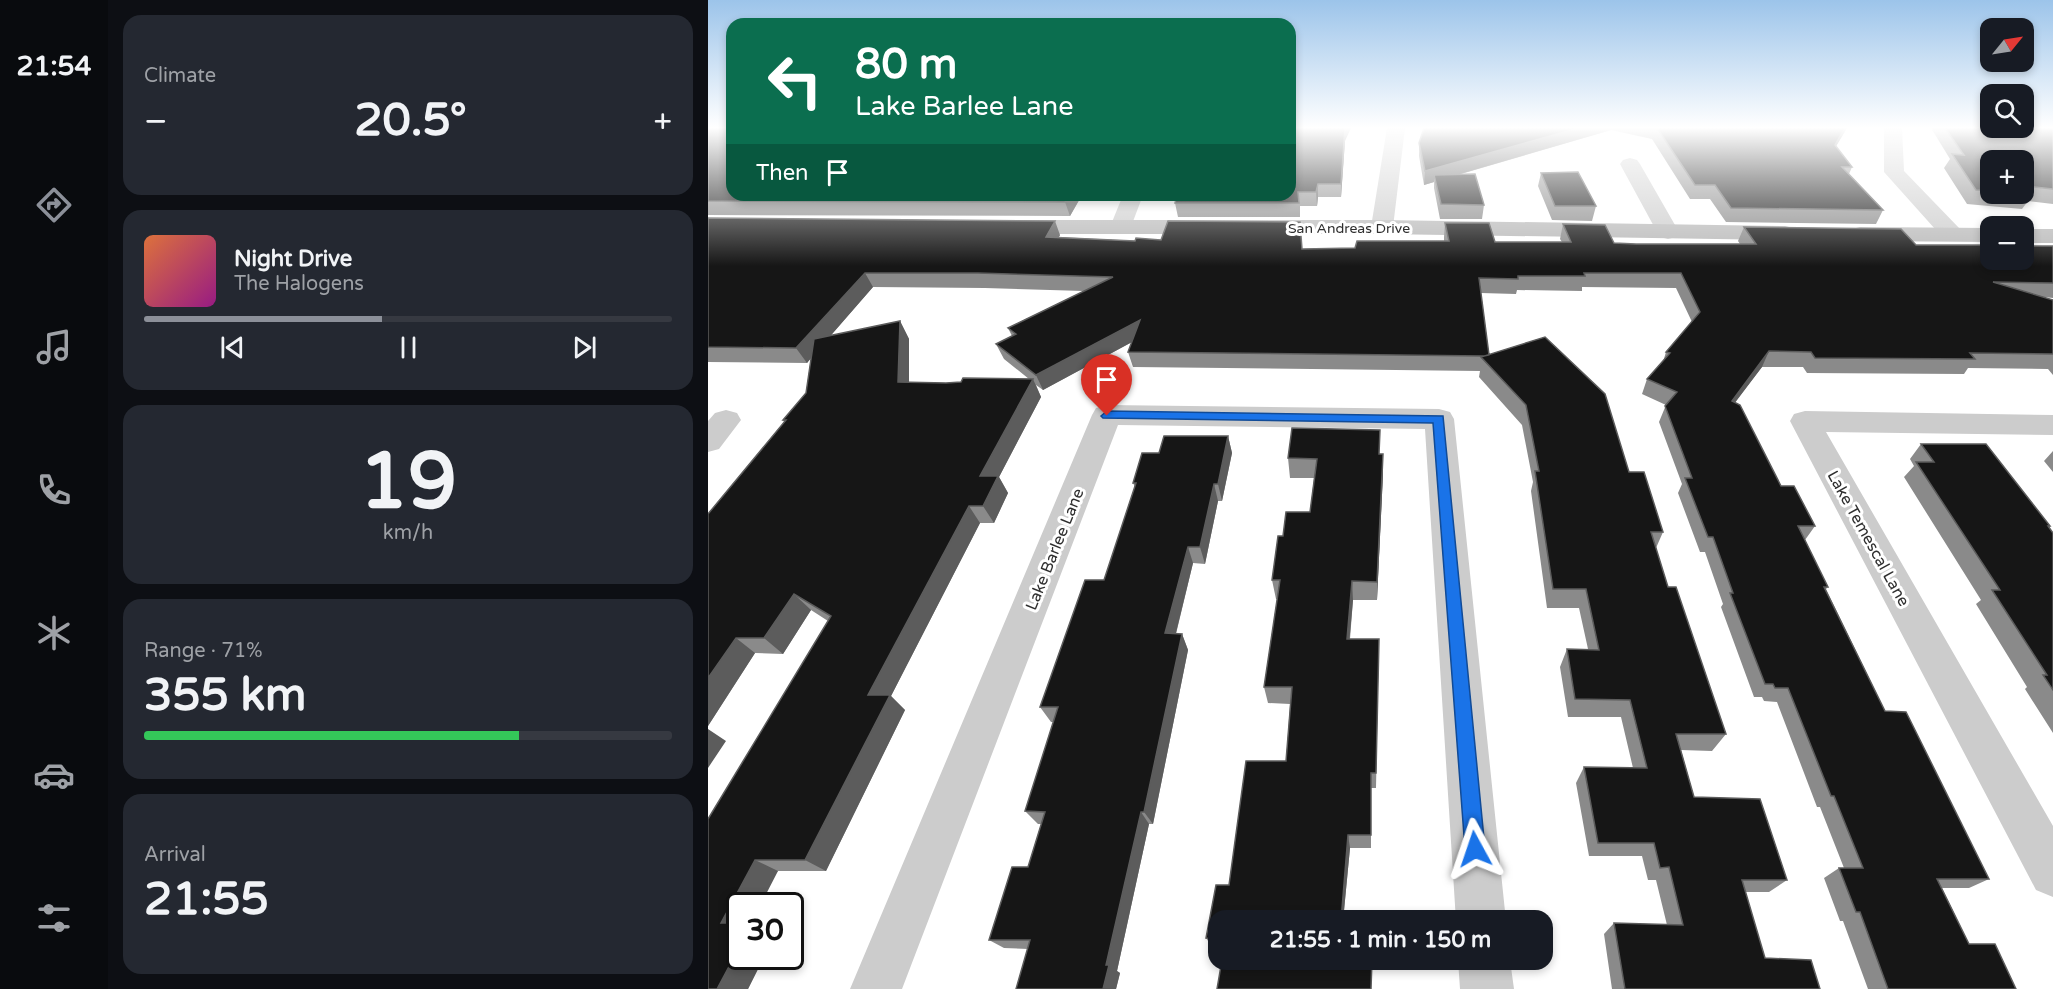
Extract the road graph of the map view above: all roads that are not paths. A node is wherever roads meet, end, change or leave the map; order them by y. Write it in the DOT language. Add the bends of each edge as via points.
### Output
graph roads {
  1 [pos="1389,174"];
  2 [pos="1636,174"];
  3 [pos="1896,174"];
  4 [pos="1131,201"];
  5 [pos="991,226"];
  6 [pos="1121,227"];
  7 [pos="1382,227"];
  8 [pos="1668,232"];
  9 [pos="1807,233"];
  10 [pos="1842,233"];
  11 [pos="1952,234"];
  12 [pos="1980,235"];
  13 [pos="2034,236"];
  14 [pos="2053,236"];
  15 [pos="2053,425"];
  16 [pos="2053,873"];
  17 [pos="1480,910"];
  18 [pos="1485,970"];
  19 [pos="876,989"];
  20 [pos="1487,989"];
  1 -- 7 [label="street"];
  2 -- 8 [label="street"];
  3 -- 11 [label="street"];
  4 -- 6 [label="street"];
  5 -- 6 [label="street, San Andreas Drive"];
  6 -- 7 [label="street, San Andreas Drive"];
  7 -- 8 [label="street, San Andreas Drive"];
  8 -- 9 [label="street, San Andreas Drive"];
  10 -- 11 [label="street"];
  11 -- 12 [label="street"];
  13 -- 14 [label="street"];
  15 -- 16 [label="street, Lake Temescal Lane" via="1804,421"];
  17 -- 19 [label="street, Lake Barlee Lane" via="1439,419 1107,416"];
  18 -- 20 [label="street"];
}
